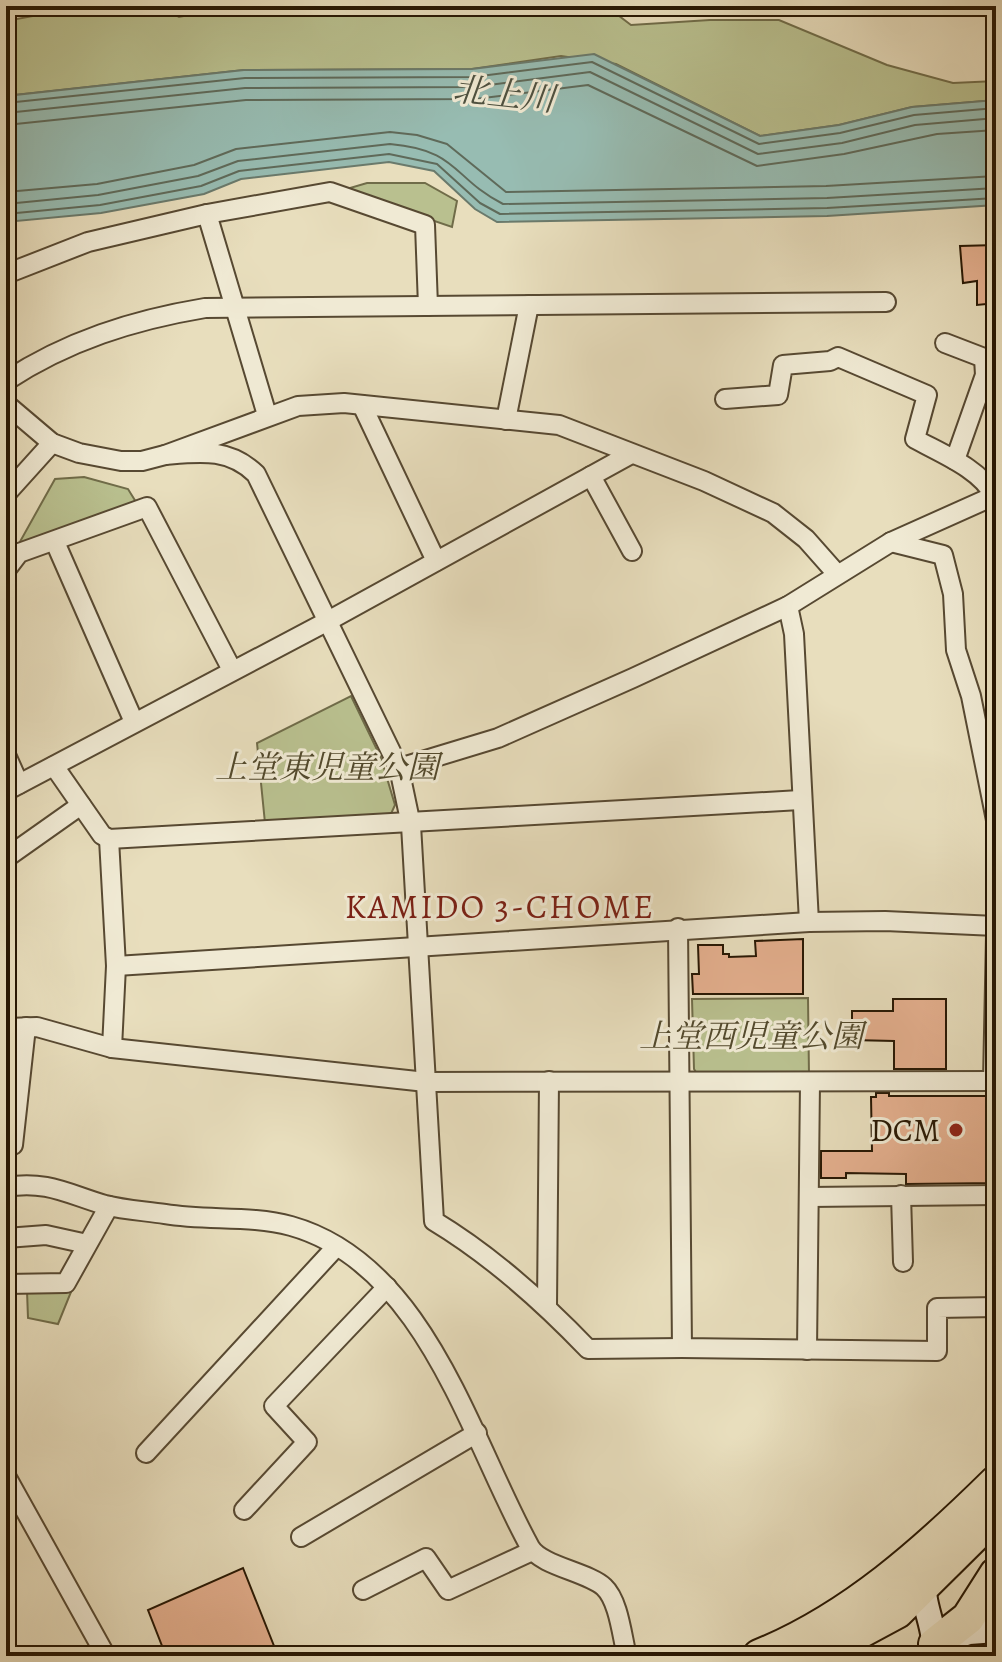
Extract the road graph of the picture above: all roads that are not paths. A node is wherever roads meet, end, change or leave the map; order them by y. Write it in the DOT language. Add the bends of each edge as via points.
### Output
graph roads {
  1 [pos="207,214"];
  2 [pos="6,274"];
  3 [pos="886,302"];
  4 [pos="529,305"];
  5 [pos="428,306"];
  6 [pos="236,309"];
  7 [pos="945,343"];
  8 [pos="6,381"];
  9 [pos="725,399"];
  10 [pos="6,404"];
  11 [pos="362,405"];
  12 [pos="267,415"];
  13 [pos="506,420"];
  14 [pos="52,443"];
  15 [pos="631,454"];
  16 [pos="165,455"];
  17 [pos="955,460"];
  18 [pos="591,476"];
  19 [pos="6,494"];
  20 [pos="995,496"];
  21 [pos="55,542"];
  22 [pos="891,542"];
  23 [pos="632,551"];
  24 [pos="436,561"];
  25 [pos="6,570"];
  26 [pos="837,574"];
  27 [pos="788,606"];
  28 [pos="328,621"];
  29 [pos="232,670"];
  30 [pos="134,722"];
  31 [pos="6,755"];
  32 [pos="54,766"];
  33 [pos="399,768"];
  34 [pos="12,788"];
  35 [pos="800,800"];
  36 [pos="81,805"];
  37 [pos="996,820"];
  38 [pos="411,825"];
  39 [pos="109,839"];
  40 [pos="6,858"];
  41 [pos="809,922"];
  42 [pos="996,926"];
  43 [pos="678,928"];
  44 [pos="996,936"];
  45 [pos="419,946"];
  46 [pos="116,966"];
  47 [pos="26,1027"];
  48 [pos="6,1028"];
  49 [pos="112,1048"];
  50 [pos="680,1079"];
  51 [pos="549,1081"];
  52 [pos="994,1081"];
  53 [pos="426,1082"];
  54 [pos="810,1083"];
  55 [pos="13,1145"];
  56 [pos="6,1187"];
  57 [pos="901,1195"];
  58 [pos="996,1195"];
  59 [pos="809,1197"];
  60 [pos="109,1206"];
  61 [pos="6,1238"];
  62 [pos="87,1244"];
  63 [pos="336,1247"];
  64 [pos="903,1262"];
  65 [pos="6,1284"];
  66 [pos="387,1287"];
  67 [pos="547,1306"];
  68 [pos="996,1307"];
  69 [pos="682,1348"];
  70 [pos="807,1350"];
  71 [pos="477,1433"];
  72 [pos="146,1453"];
  73 [pos="6,1476"];
  74 [pos="996,1482"];
  75 [pos="244,1510"];
  76 [pos="996,1514"];
  77 [pos="301,1537"];
  78 [pos="937,1539"];
  79 [pos="532,1551"];
  80 [pos="996,1574"];
  81 [pos="363,1590"];
  82 [pos="922,1591"];
  83 [pos="854,1605"];
  84 [pos="897,1612"];
  85 [pos="996,1630"];
  86 [pos="934,1650"];
  87 [pos="106,1656"];
  88 [pos="627,1656"];
  89 [pos="759,1656"];
  90 [pos="815,1656"];
  1 -- 2 [label="street" via="88,242"];
  1 -- 5 [label="street" via="330,192 425,225"];
  1 -- 6 [label="street"];
  3 -- 4 [label="street"];
  4 -- 5 [label="street"];
  4 -- 13 [label="street"];
  5 -- 6 [label="street"];
  6 -- 8 [label="street" via="205,308 100,333 38,360"];
  6 -- 12 [label="street"];
  7 -- 17 [label="street" via="984,358 985,375"];
  9 -- 17 [label="street" via="778,395 783,365 838,357 927,395 915,439"];
  10 -- 14 [label="street"];
  11 -- 12 [label="street" via="298,406"];
  11 -- 13 [label="street"];
  11 -- 24 [label="street"];
  12 -- 16 [label="street"];
  13 -- 15 [label="street" via="559,425"];
  14 -- 16 [label="street" via="121,461"];
  14 -- 19 [label="street"];
  15 -- 18 [label="street"];
  15 -- 26 [label="street" via="773,513"];
  16 -- 28 [label="street" via="211,451 244,462 256,474"];
  17 -- 20 [label="street"];
  18 -- 23 [label="street"];
  18 -- 24 [label="street"];
  20 -- 22 [label="street"];
  21 -- 25 [label="street" via="19,553"];
  21 -- 29 [label="street" via="147,507"];
  21 -- 30 [label="street"];
  22 -- 26 [label="street"];
  22 -- 37 [label="street" via="943,555 949,570 956,650 971,696"];
  24 -- 28 [label="street"];
  26 -- 27 [label="street"];
  27 -- 33 [label="street" via="498,738"];
  27 -- 35 [label="street" via="794,634"];
  28 -- 29 [label="street"];
  28 -- 33 [label="street"];
  29 -- 30 [label="street"];
  30 -- 32 [label="street"];
  31 -- 34 [label="street"];
  32 -- 34 [label="street"];
  32 -- 36 [label="street"];
  33 -- 38 [label="street"];
  35 -- 38 [label="street"];
  35 -- 41 [label="street"];
  36 -- 39 [label="street"];
  36 -- 40 [label="street"];
  38 -- 39 [label="street"];
  38 -- 45 [label="street"];
  39 -- 46 [label="street"];
  41 -- 42 [label="street"];
  41 -- 43 [label="street"];
  43 -- 45 [label="street"];
  43 -- 50 [label="street"];
  44 -- 52 [label="street"];
  45 -- 46 [label="street"];
  45 -- 53 [label="street"];
  46 -- 49 [label="street"];
  47 -- 48 [label="street"];
  47 -- 49 [label="street"];
  47 -- 55 [label="street"];
  49 -- 53 [label="street"];
  50 -- 51 [label="street"];
  50 -- 54 [label="street"];
  50 -- 69 [label="street"];
  51 -- 53 [label="street"];
  51 -- 67 [label="street"];
  52 -- 54 [label="street"];
  53 -- 67 [label="street" via="434,1221 473,1245"];
  54 -- 59 [label="street"];
  56 -- 60 [label="street" via="34,1182"];
  57 -- 58 [label="street"];
  57 -- 59 [label="street"];
  57 -- 64 [label="street"];
  59 -- 70 [label="street"];
  60 -- 62 [label="street"];
  60 -- 63 [label="street" via="290,1226"];
  61 -- 62 [label="street" via="46,1235"];
  62 -- 65 [label="street" via="66,1283"];
  63 -- 66 [label="street"];
  63 -- 72 [label="street"];
  66 -- 71 [label="street" via="408,1313"];
  66 -- 75 [label="street" via="274,1406 307,1442"];
  67 -- 69 [label="street" via="588,1349"];
  68 -- 70 [label="street" via="937,1308 937,1351"];
  69 -- 70 [label="street"];
  71 -- 77 [label="street"];
  71 -- 79 [label="street"];
  73 -- 87 [label="street"];
  74 -- 78 [label="highway"];
  76 -- 82 [label="highway"];
  78 -- 82 [label="main road"];
  78 -- 83 [label="highway"];
  79 -- 81 [label="street" via="448,1590 426,1558"];
  79 -- 88 [label="street" via="604,1587"];
  80 -- 86 [label="highway" via="968,1618"];
  82 -- 84 [label="highway"];
  82 -- 86 [label="main road"];
  83 -- 84 [label="main road"];
  83 -- 89 [label="highway"];
  84 -- 86 [label="main road"];
  84 -- 90 [label="highway"];
  85 -- 86 [label="main road" via="969,1632"];
}
